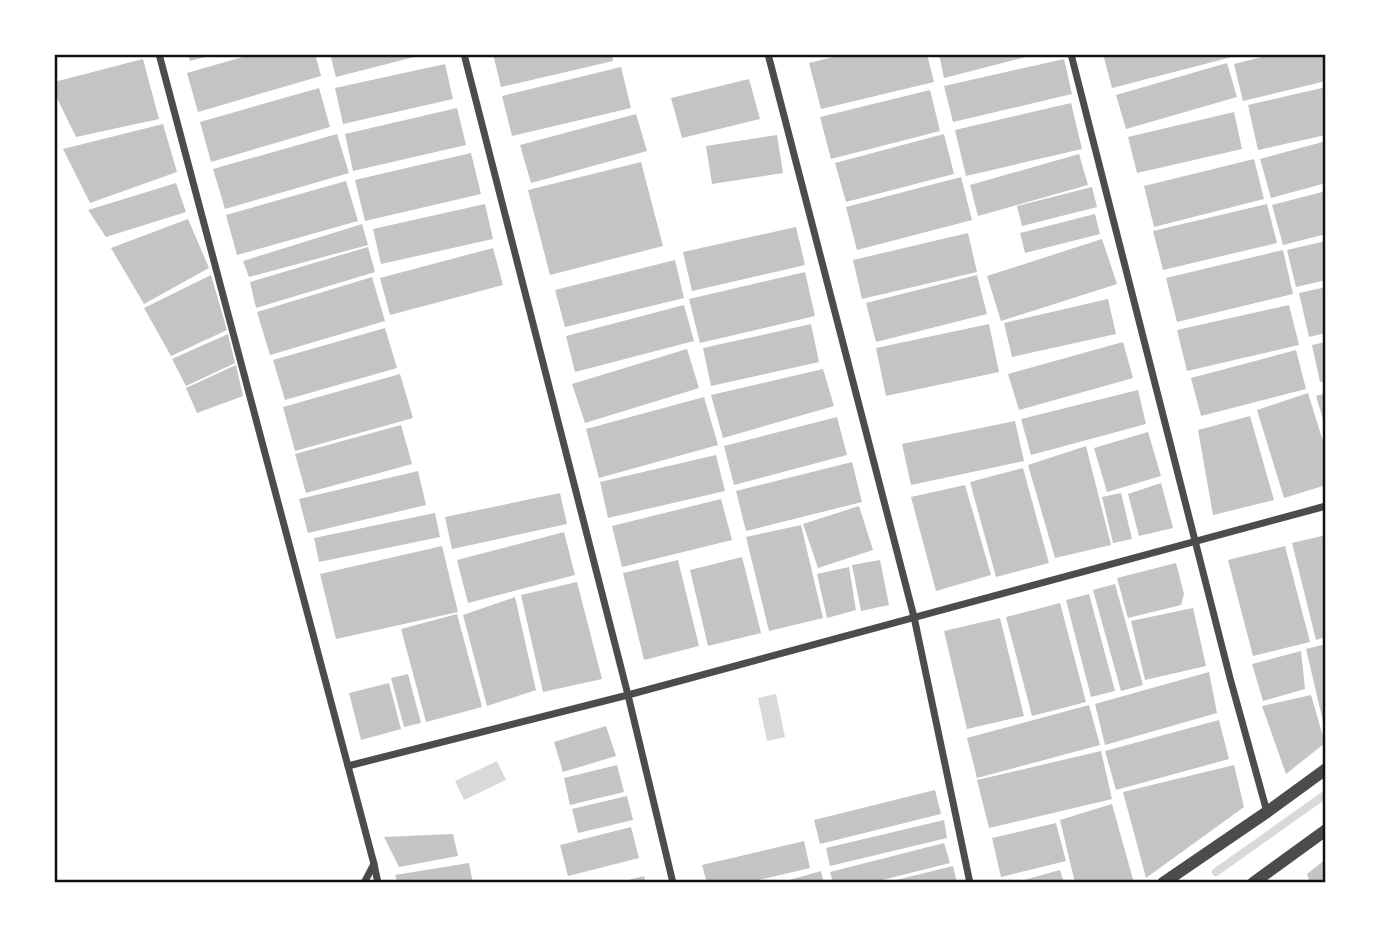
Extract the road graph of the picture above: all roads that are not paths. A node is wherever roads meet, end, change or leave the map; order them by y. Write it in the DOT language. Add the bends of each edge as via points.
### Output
graph roads {
  1 [pos="159,54"];
  2 [pos="464,54"];
  3 [pos="768,54"];
  4 [pos="1071,54"];
  5 [pos="1326,506"];
  6 [pos="1195,540"];
  7 [pos="914,617"];
  8 [pos="628,695"];
  9 [pos="348,766"];
  10 [pos="1326,769"];
  11 [pos="1267,812"];
  12 [pos="1326,830"];
  13 [pos="374,864"];
  14 [pos="363,883"];
  15 [pos="378,883"];
  16 [pos="673,883"];
  17 [pos="970,883"];
  18 [pos="1163,883"];
  19 [pos="1253,883"];
  1 -- 9 [label="street"];
  2 -- 8 [label="street"];
  3 -- 7 [label="street"];
  4 -- 6 [label="street"];
  5 -- 6 [label="street"];
  6 -- 7 [label="street"];
  6 -- 11 [label="street"];
  7 -- 8 [label="street"];
  7 -- 17 [label="street"];
  8 -- 9 [label="street"];
  8 -- 16 [label="street"];
  9 -- 13 [label="street"];
  10 -- 11 [label="street"];
  11 -- 18 [label="street"];
  12 -- 19 [label="street"];
  13 -- 14 [label="street"];
  13 -- 15 [label="street"];
}
